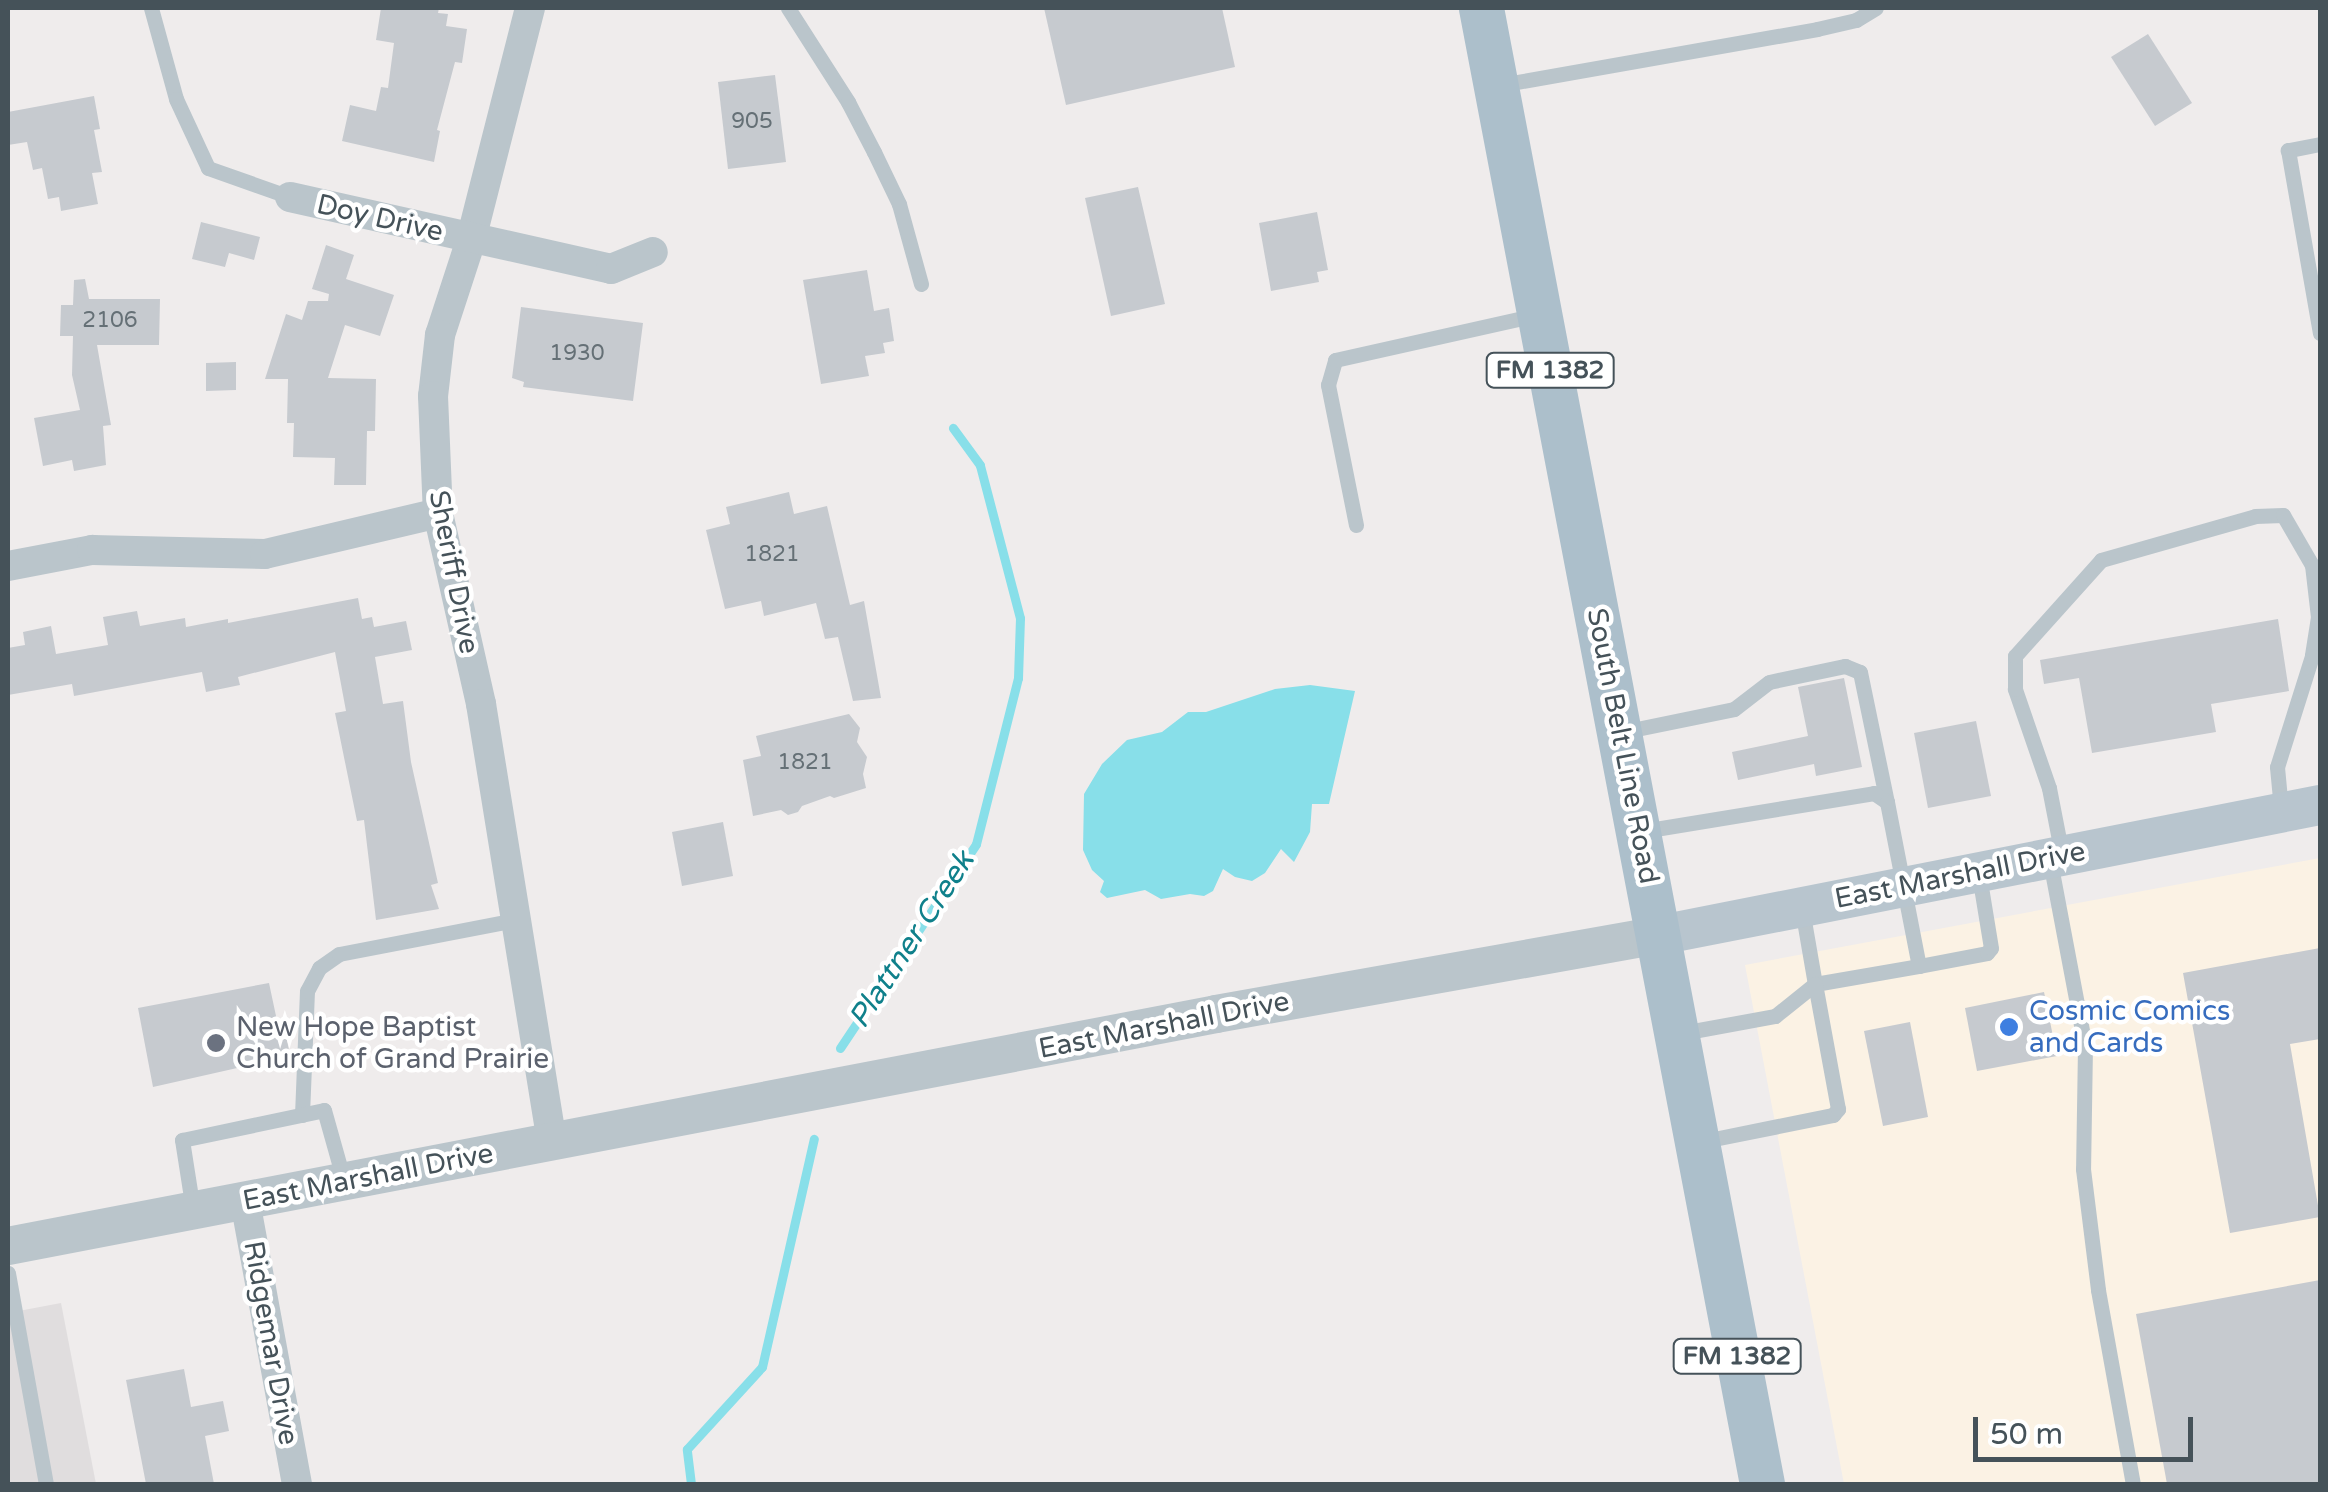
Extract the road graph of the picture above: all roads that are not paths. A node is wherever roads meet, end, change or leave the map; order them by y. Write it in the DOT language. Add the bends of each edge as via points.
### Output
graph roads {
  1 [pos="151,8"];
  2 [pos="530,8"];
  3 [pos="788,8"];
  4 [pos="1481,8"];
  5 [pos="1876,8"];
  6 [pos="1495,86"];
  7 [pos="2320,144"];
  8 [pos="290,197"];
  9 [pos="471,240"];
  10 [pos="653,252"];
  11 [pos="921,284"];
  12 [pos="1540,314"];
  13 [pos="2320,333"];
  14 [pos="438,513"];
  15 [pos="1356,525"];
  16 [pos="8,566"];
  17 [pos="1619,733"];
  18 [pos="1887,802"];
  19 [pos="2320,805"];
  20 [pos="2281,813"];
  21 [pos="1639,832"];
  22 [pos="2055,856"];
  23 [pos="1978,871"];
  24 [pos="1905,886"];
  25 [pos="1801,906"];
  26 [pos="516,920"];
  27 [pos="1660,935"];
  28 [pos="1919,966"];
  29 [pos="1816,984"];
  30 [pos="1678,1034"];
  31 [pos="302,1115"];
  32 [pos="552,1142"];
  33 [pos="1696,1142"];
  34 [pos="344,1182"];
  35 [pos="246,1201"];
  36 [pos="193,1210"];
  37 [pos="8,1246"];
  38 [pos="8,1273"];
  39 [pos="46,1484"];
  40 [pos="297,1484"];
  41 [pos="1762,1484"];
  42 [pos="2132,1484"];
  1 -- 8 [label="lane" via="176,99 208,168"];
  2 -- 9 [label="street, Sheriff Drive"];
  3 -- 11 [label="lane" via="848,102 891,187"];
  4 -- 6 [label="main road, South Belt Line Road / FM 1382"];
  5 -- 6 [label="lane" via="1817,30"];
  6 -- 12 [label="main road, South Belt Line Road / FM 1382"];
  7 -- 13 [label="lane" via="2288,150"];
  8 -- 9 [label="street, Doy Drive"];
  9 -- 10 [label="street, Doy Drive" via="611,269"];
  9 -- 14 [label="street, Sheriff Drive" via="440,335 433,396"];
  12 -- 15 [label="lane" via="1335,360 1328,385"];
  12 -- 17 [label="main road, South Belt Line Road / FM 1382"];
  14 -- 16 [label="street" via="265,554 92,550"];
  14 -- 26 [label="street, Sheriff Drive" via="481,704"];
  17 -- 18 [label="lane" via="1734,709 1769,682 1845,666 1860,672"];
  17 -- 21 [label="main road, South Belt Line Road / FM 1382"];
  18 -- 21 [label="lane" via="1874,792"];
  18 -- 24 [label="lane"];
  19 -- 20 [label="main road, East Marshall Drive"];
  20 -- 22 [label="main road, East Marshall Drive"];
  20 -- 22 [label="lane" via="2277,767 2318,617 2312,564 2283,515 2255,516 2101,560 2015,656 2015,689 2049,788"];
  21 -- 27 [label="main road, South Belt Line Road / FM 1382"];
  22 -- 23 [label="main road, East Marshall Drive"];
  22 -- 42 [label="lane" via="2085,1046 2082,1169"];
  23 -- 24 [label="main road, East Marshall Drive"];
  23 -- 28 [label="lane" via="1991,948"];
  24 -- 25 [label="main road, East Marshall Drive"];
  24 -- 28 [label="lane"];
  25 -- 27 [label="main road, East Marshall Drive"];
  25 -- 29 [label="lane"];
  26 -- 31 [label="lane" via="339,954 319,968 307,991"];
  26 -- 32 [label="street, Sheriff Drive"];
  27 -- 30 [label="main road, South Belt Line Road / FM 1382"];
  27 -- 32 [label="street, East Marshall Drive"];
  28 -- 29 [label="lane"];
  29 -- 30 [label="lane" via="1775,1016"];
  29 -- 33 [label="lane" via="1838,1109"];
  30 -- 33 [label="main road, South Belt Line Road / FM 1382"];
  31 -- 34 [label="lane" via="324,1110"];
  31 -- 36 [label="lane" via="182,1140"];
  32 -- 34 [label="street, East Marshall Drive"];
  33 -- 41 [label="main road, South Belt Line Road / FM 1382"];
  34 -- 35 [label="street, East Marshall Drive"];
  35 -- 36 [label="street, East Marshall Drive"];
  35 -- 40 [label="street, Ridgemar Drive"];
  36 -- 37 [label="street, East Marshall Drive"];
  38 -- 39 [label="lane"];
}
